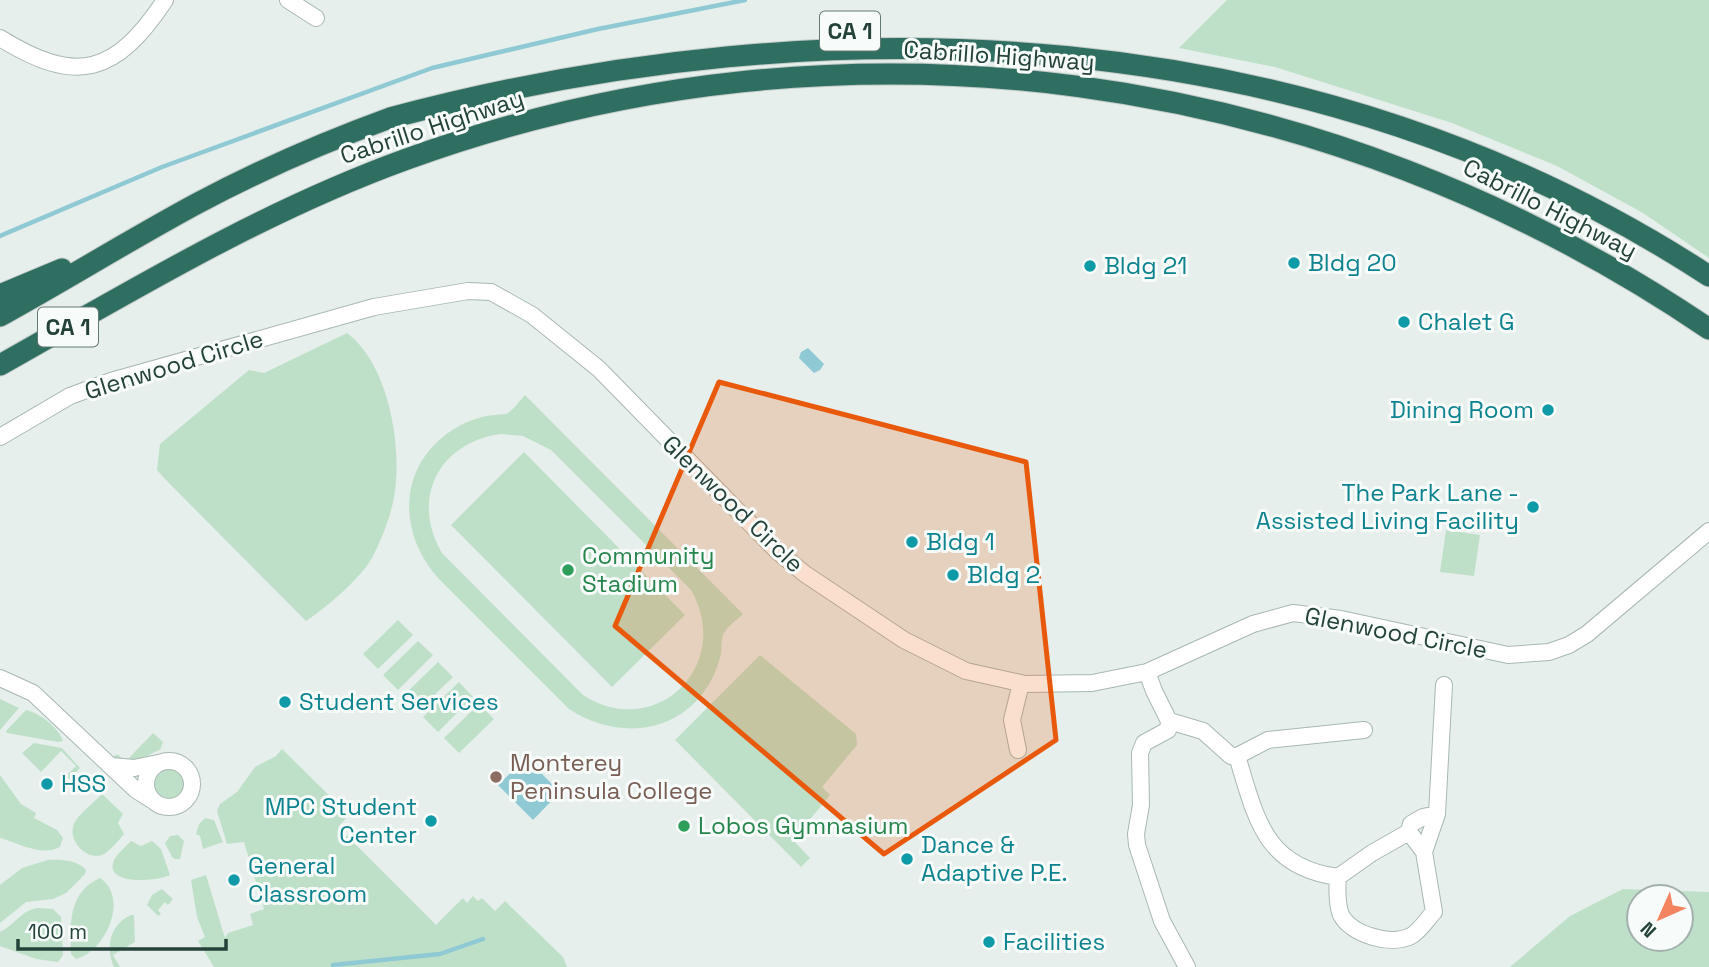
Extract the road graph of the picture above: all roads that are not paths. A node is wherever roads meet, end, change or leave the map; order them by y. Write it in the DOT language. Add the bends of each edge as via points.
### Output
graph roads {
  1 [pos="165,0"];
  2 [pos="288,0"];
  3 [pos="316,18"];
  4 [pos="0,38"];
  5 [pos="98,260"];
  6 [pos="1709,276"];
  7 [pos="135,289"];
  8 [pos="0,295"];
  9 [pos="0,316"];
  10 [pos="1709,329"];
  11 [pos="0,365"];
  12 [pos="0,382"];
  13 [pos="0,437"];
  14 [pos="1709,531"];
  15 [pos="1147,672"];
  16 [pos="0,678"];
  17 [pos="1021,683"];
  18 [pos="1444,685"];
  19 [pos="1169,721"];
  20 [pos="1364,730"];
  21 [pos="1018,750"];
  22 [pos="1237,756"];
  23 [pos="158,763"];
  24 [pos="111,766"];
  25 [pos="155,802"];
  26 [pos="1437,814"];
  27 [pos="1409,832"];
  28 [pos="1424,852"];
  29 [pos="1338,877"];
  30 [pos="1187,967"];
  1 -- 4 [label="street" via="122,52 87,66 40,61"];
  2 -- 3 [label="street"];
  5 -- 6 [label="highway, Cabrillo Highway / CA 1" via="275,165 478,89 605,59 706,42 908,30 1110,46 1230,69 1319,93 1435,133 1518,170 1625,225"];
  5 -- 8 [label="highway" via="51,271"];
  5 -- 9 [label="highway, Cabrillo Highway / CA 1"];
  7 -- 10 [label="highway, Cabrillo Highway / CA 1" via="324,192 427,152 524,122 642,96 732,83 818,76 938,75 1058,83 1158,99 1266,123 1353,150 1437,181 1543,230"];
  7 -- 11 [label="highway, Cabrillo Highway / CA 1"];
  7 -- 12 [label="highway"];
  13 -- 17 [label="street, Glenwood Circle" via="70,396 111,381 374,307 468,291 491,292 532,315 599,369 776,551 814,580 904,640 966,671"];
  14 -- 15 [label="street, Glenwood Circle" via="1587,634 1549,652 1493,653 1341,619 1293,613 1254,624"];
  15 -- 17 [label="street, Glenwood Circle" via="1092,683"];
  15 -- 19 [label="street"];
  16 -- 24 [label="street" via="33,693"];
  17 -- 21 [label="street" via="1012,720"];
  18 -- 26 [label="street"];
  19 -- 22 [label="street" via="1195,727"];
  19 -- 30 [label="street" via="1168,730 1141,747 1136,834 1155,903"];
  20 -- 22 [label="street" via="1268,740"];
  22 -- 29 [label="street" via="1256,814 1273,845 1299,867"];
  23 -- 24 [label="street"];
  23 -- 25 [label="street" via="146,782"];
  23 -- 25 [label="street" via="180,763 190,774 192,789 177,805"];
  24 -- 25 [label="street"];
  26 -- 27 [label="street" via="1411,824"];
  26 -- 28 [label="street"];
  27 -- 28 [label="street"];
  27 -- 29 [label="street"];
  28 -- 29 [label="street" via="1434,912 1411,936 1393,940 1352,928 1341,915"];
}
